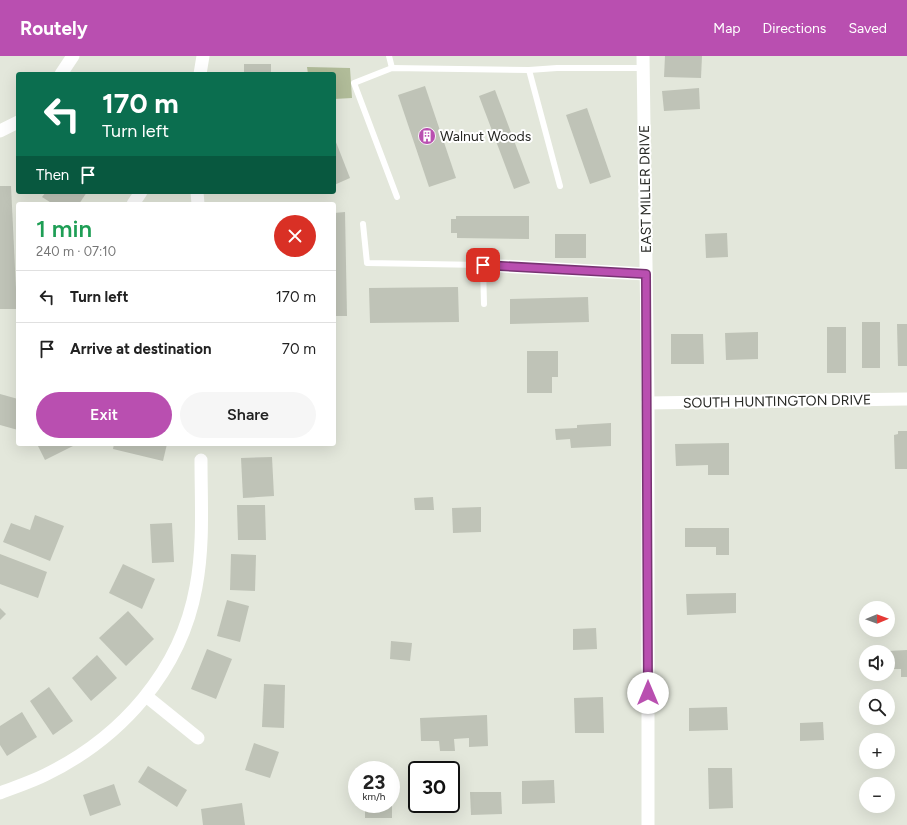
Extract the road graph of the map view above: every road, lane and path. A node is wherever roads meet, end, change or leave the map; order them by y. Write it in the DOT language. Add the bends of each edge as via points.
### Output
graph roads {
  1 [pos="73,56"];
  2 [pos="203,56"];
  3 [pos="389,56"];
  4 [pos="643,62"];
  5 [pos="392,68"];
  6 [pos="529,70"];
  7 [pos="62,72"];
  8 [pos="200,72"];
  9 [pos="16,123"];
  10 [pos="0,131"];
  11 [pos="560,186"];
  12 [pos="398,197"];
  13 [pos="363,224"];
  14 [pos="483,265"];
  15 [pos="646,274"];
  16 [pos="484,304"];
  17 [pos="907,399"];
  18 [pos="648,403"];
  19 [pos="200,460"];
  20 [pos="146,696"];
  21 [pos="198,738"];
  22 [pos="0,793"];
  23 [pos="648,825"];
  1 -- 7 [label="street"];
  2 -- 8 [label="street"];
  3 -- 5 [label="lane"];
  4 -- 6 [label="lane"];
  4 -- 15 [label="street, EAST MILLER DRIVE"];
  5 -- 6 [label="lane"];
  5 -- 12 [label="lane" via="354,83"];
  6 -- 11 [label="lane"];
  9 -- 10 [label="street"];
  13 -- 14 [label="lane" via="367,263"];
  14 -- 15 [label="street"];
  14 -- 16 [label="lane"];
  15 -- 18 [label="street, EAST MILLER DRIVE"];
  17 -- 18 [label="street, SOUTH HUNTINGTON DRIVE"];
  18 -- 23 [label="street, EAST MILLER DRIVE"];
  19 -- 20 [label="street" via="201,531 196,586 180,639 164,671"];
  20 -- 21 [label="street"];
  20 -- 22 [label="street" via="120,725 86,752 45,776"];
}
